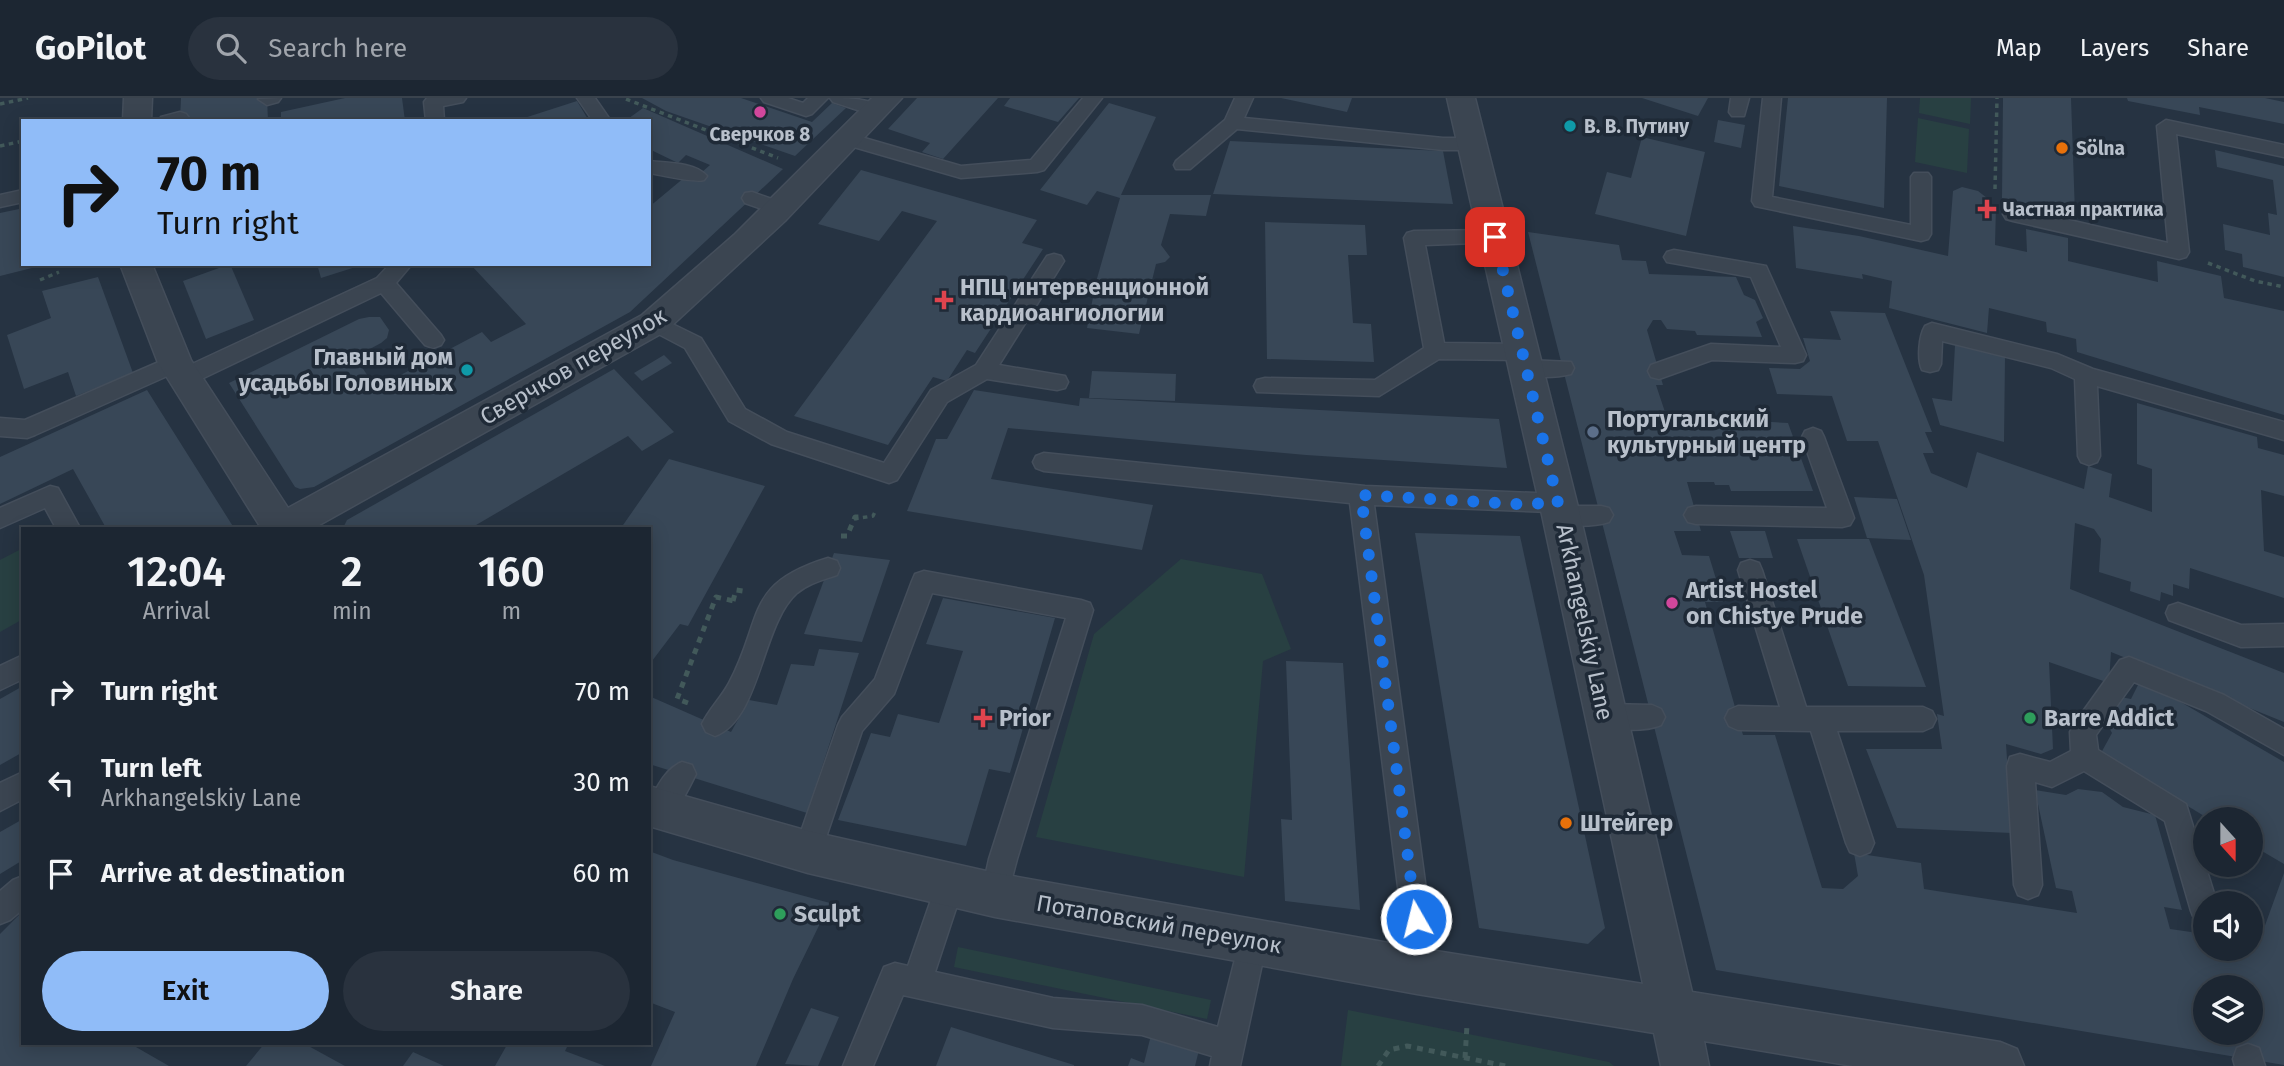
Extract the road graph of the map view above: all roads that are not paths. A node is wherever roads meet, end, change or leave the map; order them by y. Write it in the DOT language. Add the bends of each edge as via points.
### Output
graph roads {
  1 [pos="138,98"];
  2 [pos="457,98"];
  3 [pos="586,98"];
  4 [pos="770,98"];
  5 [pos="819,98"];
  6 [pos="839,98"];
  7 [pos="1093,98"];
  8 [pos="1244,98"];
  9 [pos="1461,98"];
  10 [pos="1772,98"];
  11 [pos="882,104"];
  12 [pos="432,107"];
  13 [pos="137,119"];
  14 [pos="601,119"];
  15 [pos="1233,123"];
  16 [pos="847,139"];
  17 [pos="1472,144"];
  18 [pos="2284,151"];
  19 [pos="1183,165"];
  20 [pos="651,170"];
  21 [pos="697,176"];
  22 [pos="1921,177"];
  23 [pos="21,196"];
  24 [pos="0,201"];
  25 [pos="2013,214"];
  26 [pos="1495,237"];
  27 [pos="1674,257"];
  28 [pos="1054,261"];
  29 [pos="137,266"];
  30 [pos="400,266"];
  31 [pos="384,283"];
  32 [pos="654,323"];
  33 [pos="433,340"];
  34 [pos="1435,351"];
  35 [pos="1538,362"];
  36 [pos="1930,364"];
  37 [pos="179,370"];
  38 [pos="984,371"];
  39 [pos="1658,371"];
  40 [pos="2086,376"];
  41 [pos="1057,382"];
  42 [pos="1265,386"];
  43 [pos="0,426"];
  44 [pos="2284,431"];
  45 [pos="1813,437"];
  46 [pos="2089,456"];
  47 [pos="1044,462"];
  48 [pos="1361,495"];
  49 [pos="1560,509"];
  50 [pos="1601,515"];
  51 [pos="1696,515"];
  52 [pos="0,519"];
  53 [pos="67,527"];
  54 [pos="281,527"];
  55 [pos="284,527"];
  56 [pos="828,568"];
  57 [pos="1750,570"];
  58 [pos="2178,613"];
  59 [pos="2284,635"];
  60 [pos="21,667"];
  61 [pos="0,679"];
  62 [pos="1606,716"];
  63 [pos="1652,717"];
  64 [pos="1738,718"];
  65 [pos="1808,719"];
  66 [pos="1923,719"];
  67 [pos="715,724"];
  68 [pos="2284,743"];
  69 [pos="2085,757"];
  70 [pos="21,785"];
  71 [pos="664,796"];
  72 [pos="0,798"];
  73 [pos="1860,843"];
  74 [pos="808,852"];
  75 [pos="950,884"];
  76 [pos="2028,886"];
  77 [pos="2199,891"];
  78 [pos="21,892"];
  79 [pos="995,895"];
  80 [pos="0,910"];
  81 [pos="1252,941"];
  82 [pos="1417,971"];
  83 [pos="917,983"];
  84 [pos="1675,1011"];
  85 [pos="1227,1056"];
  86 [pos="858,1066"];
  87 [pos="1685,1066"];
  88 [pos="2000,1066"];
  1 -- 13 [label="street"];
  2 -- 12 [label="lane"];
  3 -- 14 [label="lane"];
  4 -- 5 [label="lane" via="806,110"];
  6 -- 11 [label="lane"];
  7 -- 16 [label="lane" via="1037,166 961,172"];
  8 -- 15 [label="lane"];
  9 -- 17 [label="street, Arkhangelskiy Lane"];
  10 -- 22 [label="lane" via="1762,201 1921,234"];
  11 -- 16 [label="street, Сверчков переулок"];
  15 -- 17 [label="lane"];
  15 -- 19 [label="lane"];
  16 -- 32 [label="street, Сверчков переулок" via="766,203 688,295"];
  17 -- 26 [label="street, Arkhangelskiy Lane"];
  18 -- 25 [label="lane" via="2166,126 2179,252"];
  20 -- 21 [label="lane"];
  23 -- 24 [label="lane"];
  26 -- 34 [label="lane" via="1414,238"];
  26 -- 35 [label="street, Arkhangelskiy Lane"];
  27 -- 39 [label="lane" via="1759,271 1795,355 1711,352"];
  28 -- 38 [label="lane"];
  29 -- 37 [label="street"];
  30 -- 31 [label="lane"];
  31 -- 33 [label="lane"];
  31 -- 37 [label="lane"];
  32 -- 38 [label="lane" via="693,343 737,415 779,439 889,474 939,396"];
  32 -- 55 [label="street, Сверчков переулок"];
  34 -- 35 [label="lane"];
  34 -- 42 [label="lane" via="1379,388"];
  35 -- 49 [label="street, Arkhangelskiy Lane"];
  36 -- 40 [label="lane" via="1932,331 2057,362"];
  37 -- 43 [label="lane" via="27,429"];
  37 -- 54 [label="street"];
  38 -- 41 [label="lane"];
  40 -- 44 [label="lane"];
  40 -- 46 [label="lane"];
  45 -- 51 [label="lane" via="1842,518"];
  47 -- 48 [label="lane"];
  48 -- 49 [label="lane"];
  48 -- 82 [label="lane" via="1416,919"];
  49 -- 50 [label="lane"];
  49 -- 62 [label="street, Arkhangelskiy Lane"];
  52 -- 53 [label="lane" via="50,495"];
  56 -- 67 [label="lane" via="795,581 777,598 763,621 740,688"];
  57 -- 65 [label="lane"];
  58 -- 59 [label="lane" via="2241,636"];
  60 -- 61 [label="lane"];
  62 -- 63 [label="lane"];
  62 -- 84 [label="street, Arkhangelskiy Lane"];
  64 -- 65 [label="lane"];
  65 -- 66 [label="lane"];
  65 -- 73 [label="lane"];
  68 -- 69 [label="lane" via="2215,703 2129,668 2083,732"];
  69 -- 76 [label="lane" via="2052,775 2020,766"];
  69 -- 77 [label="lane" via="2176,813"];
  70 -- 72 [label="lane"];
  71 -- 74 [label="street, Потаповский переулок"];
  74 -- 75 [label="street, Потаповский переулок"];
  74 -- 79 [label="lane" via="850,725 885,686 924,581 1081,610"];
  75 -- 79 [label="street, Потаповский переулок"];
  75 -- 83 [label="lane"];
  78 -- 80 [label="lane"];
  79 -- 81 [label="street, Потаповский переулок"];
  81 -- 82 [label="street, Потаповский переулок"];
  81 -- 85 [label="lane"];
  82 -- 84 [label="street, Потаповский переулок"];
  83 -- 85 [label="lane" via="1053,1013 1142,1020"];
  83 -- 86 [label="lane" via="895,978"];
  84 -- 87 [label="street, Arkhangelskiy Lane"];
  84 -- 88 [label="street, Потаповский переулок"];
}
